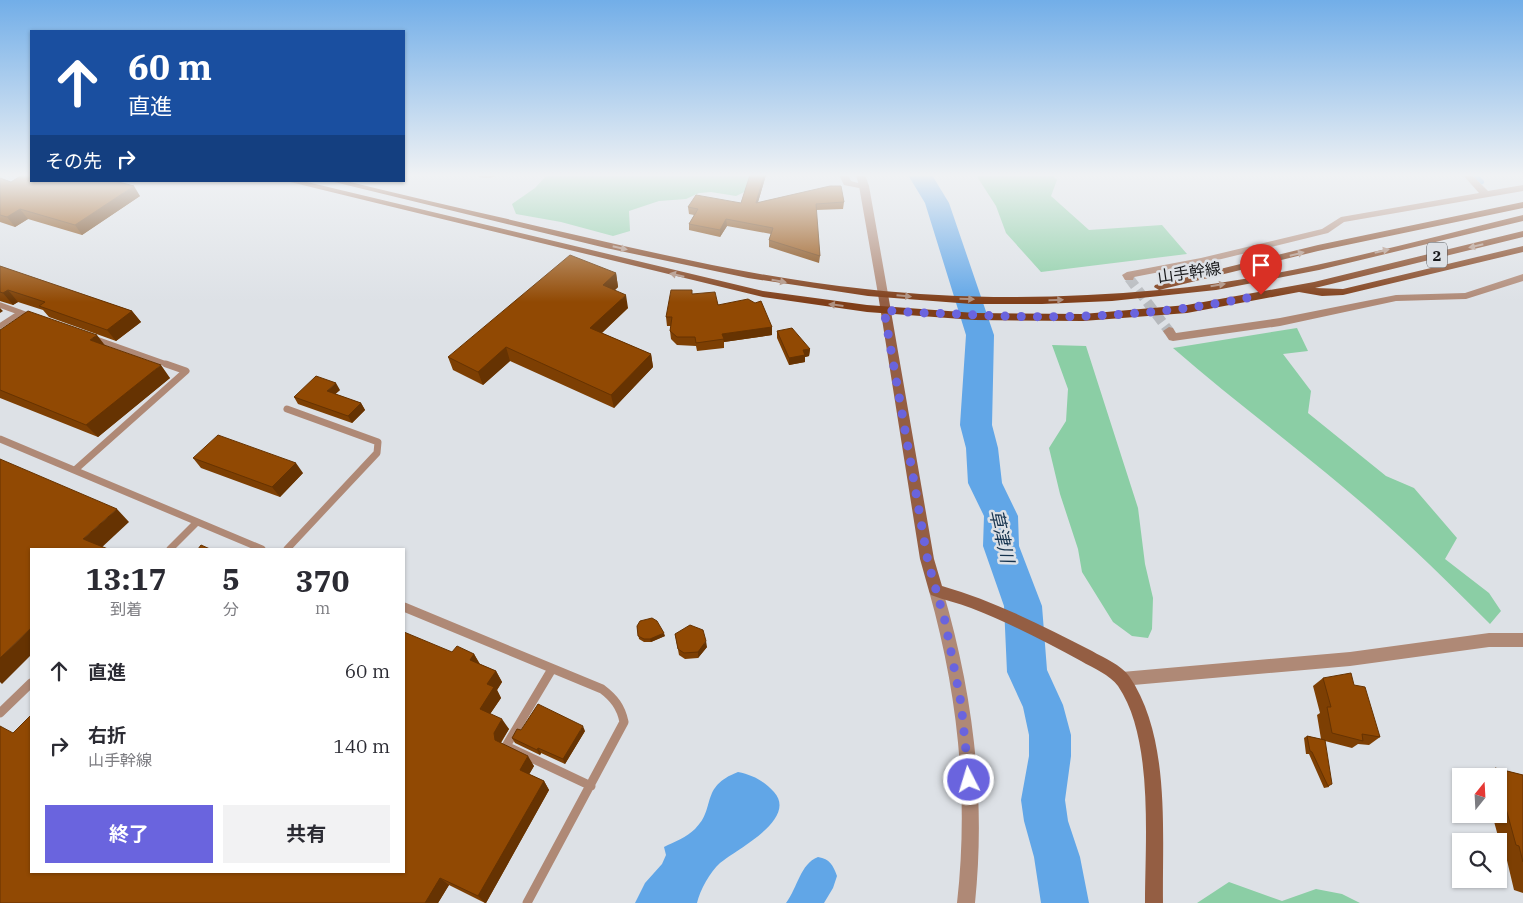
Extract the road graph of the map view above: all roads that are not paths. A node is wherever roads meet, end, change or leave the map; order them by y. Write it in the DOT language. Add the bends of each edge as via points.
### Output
graph roads {
  1 [pos="441,217"];
  2 [pos="491,217"];
  3 [pos="869,217"];
  4 [pos="1357,217"];
  5 [pos="1465,217"];
  6 [pos="1523,218"];
  7 [pos="1523,234"];
  8 [pos="1523,249"];
  9 [pos="1523,277"];
  10 [pos="1129,278"];
  11 [pos="1296,288"];
  12 [pos="883,294"];
  13 [pos="1113,298"];
  14 [pos="0,305"];
  15 [pos="884,310"];
  16 [pos="20,312"];
  17 [pos="38,319"];
  18 [pos="0,326"];
  19 [pos="1169,331"];
  20 [pos="85,335"];
  21 [pos="287,409"];
  22 [pos="0,439"];
  23 [pos="76,470"];
  24 [pos="197,522"];
  25 [pos="171,548"];
  26 [pos="260,548"];
  27 [pos="288,548"];
  28 [pos="936,590"];
  29 [pos="405,607"];
  30 [pos="1523,640"];
  31 [pos="552,669"];
  32 [pos="1122,679"];
  33 [pos="30,684"];
  34 [pos="0,713"];
  35 [pos="591,786"];
  36 [pos="527,903"];
  37 [pos="966,903"];
  38 [pos="1154,903"];
  15 -- 1 [label="main road, 2, one-way" via="744,290"];
  2 -- 12 [label="main road, 2, one-way" via="711,268 830,289"];
  3 -- 12 [label="street"];
  4 -- 10 [label="street" via="1341,220 1325,231 1127,275"];
  13 -- 5 [label="main road, one-way" via="1318,248"];
  13 -- 6 [label="main road, 山手幹線 / 2, one-way" via="1237,282"];
  7 -- 11 [label="main road, 2, one-way"];
  8 -- 11 [label="main road" via="1329,293"];
  9 -- 19 [label="street" via="1466,296 1396,298 1280,322 1173,337"];
  11 -- 15 [label="main road, 2" via="1186,309 1118,315 1012,317"];
  12 -- 13 [label="main road, 山手幹線 / 2, one-way" via="1007,301"];
  12 -- 15 [label="main road"];
  14 -- 16 [label="lane"];
  15 -- 28 [label="main road" via="927,559"];
  16 -- 17 [label="lane"];
  16 -- 18 [label="lane"];
  20 -- 23 [label="lane" via="186,371"];
  21 -- 27 [label="lane" via="378,442 377,453"];
  22 -- 23 [label="lane"];
  23 -- 24 [label="lane"];
  24 -- 25 [label="lane"];
  24 -- 26 [label="lane"];
  28 -- 32 [label="main road" via="974,603 1072,649"];
  28 -- 37 [label="street" via="964,722 971,828"];
  29 -- 31 [label="lane"];
  30 -- 32 [label="street" via="1489,640 1350,659"];
  31 -- 35 [label="lane" via="602,689 622,708 624,722"];
  31 -- 35 [label="lane" via="506,746"];
  32 -- 38 [label="main road" via="1140,715 1150,767"];
  33 -- 34 [label="lane"];
  35 -- 36 [label="lane"];
}
